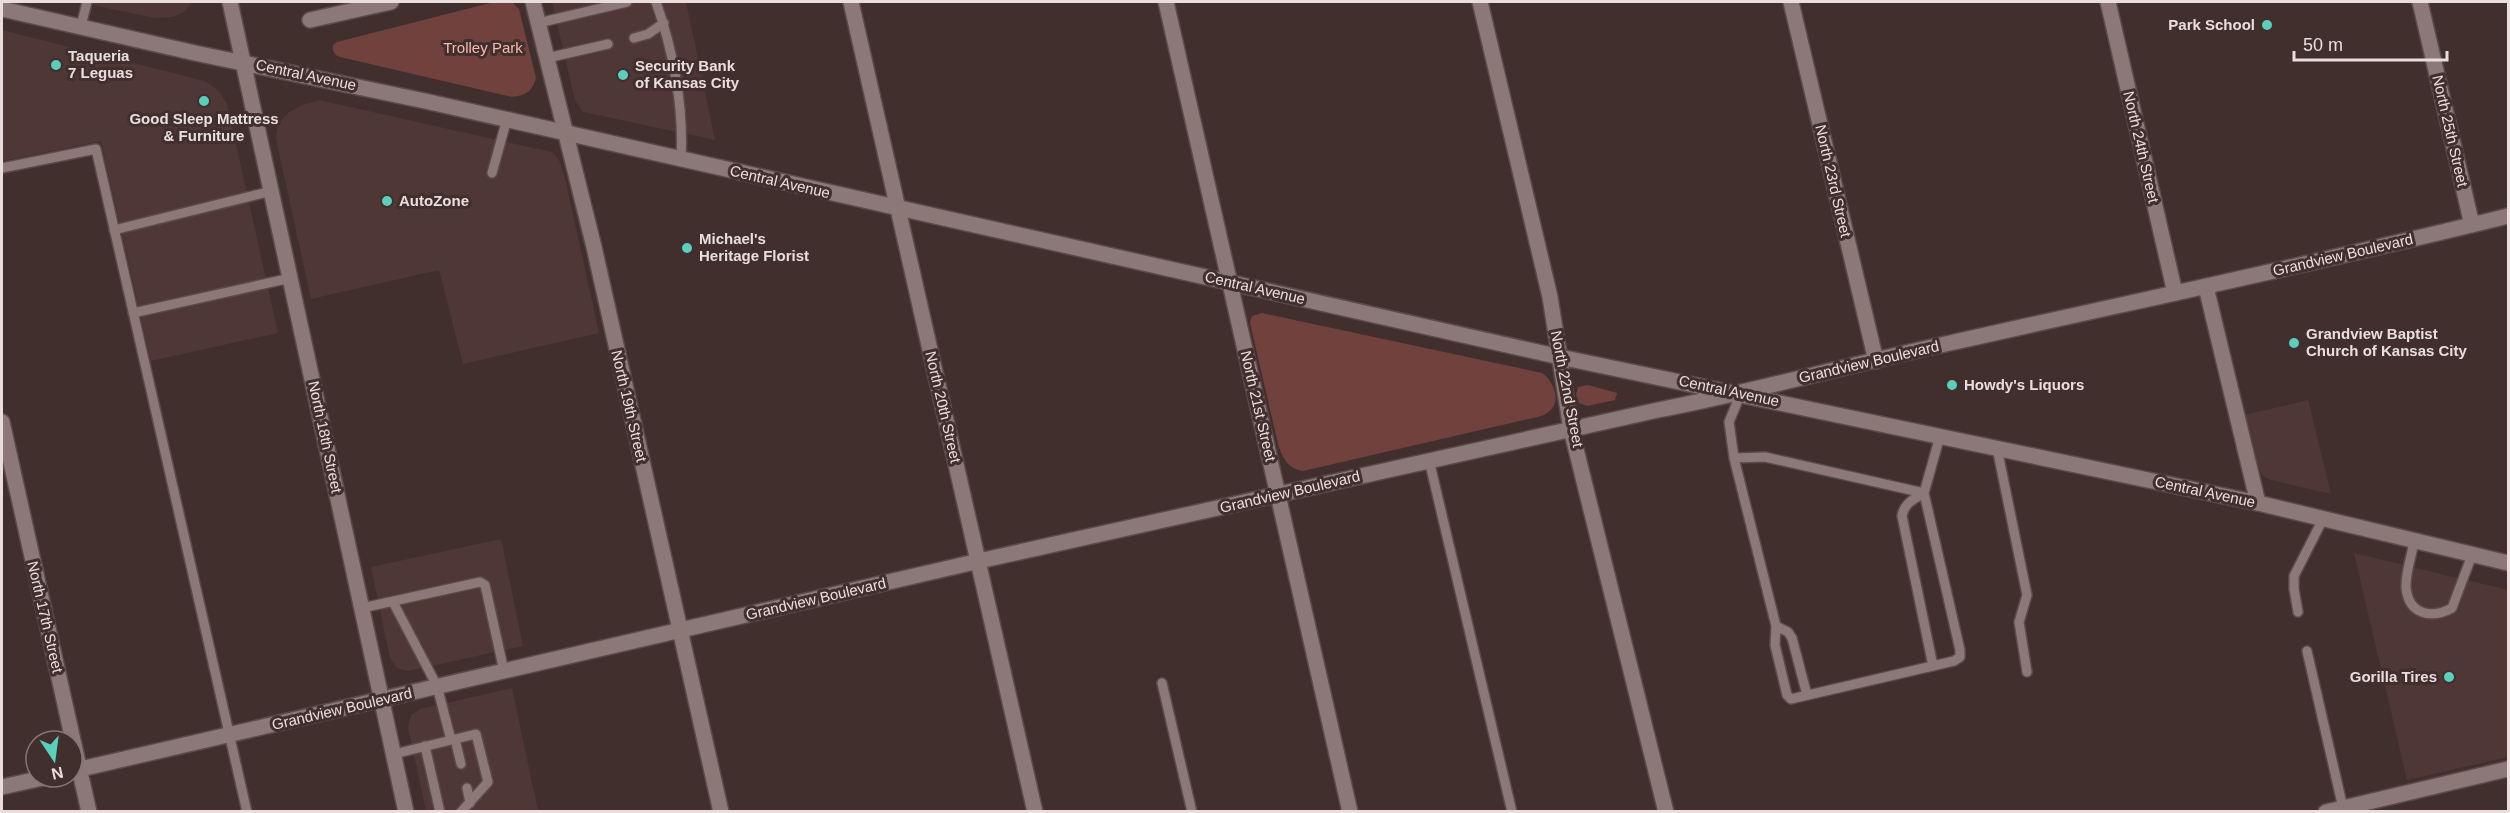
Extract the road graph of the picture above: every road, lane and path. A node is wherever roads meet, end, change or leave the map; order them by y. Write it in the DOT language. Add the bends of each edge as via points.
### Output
graph roads {
  1 [pos="87,2"];
  2 [pos="230,2"];
  3 [pos="391,2"];
  4 [pos="533,2"];
  5 [pos="627,2"];
  6 [pos="656,2"];
  7 [pos="851,2"];
  8 [pos="1166,2"];
  9 [pos="1480,2"];
  10 [pos="1791,2"];
  11 [pos="2108,2"];
  12 [pos="2420,2"];
  13 [pos="2,9"];
  14 [pos="310,20"];
  15 [pos="538,23"];
  16 [pos="664,23"];
  17 [pos="81,26"];
  18 [pos="634,38"];
  19 [pos="608,44"];
  20 [pos="547,58"];
  21 [pos="244,62"];
  22 [pos="507,119"];
  23 [pos="566,133"];
  24 [pos="681,159"];
  25 [pos="2,168"];
  26 [pos="492,173"];
  27 [pos="272,191"];
  28 [pos="898,208"];
  29 [pos="2508,216"];
  30 [pos="2472,225"];
  31 [pos="114,230"];
  32 [pos="291,278"];
  33 [pos="1230,283"];
  34 [pos="2206,287"];
  35 [pos="2175,293"];
  36 [pos="133,313"];
  37 [pos="1560,357"];
  38 [pos="1876,361"];
  39 [pos="1741,393"];
  40 [pos="2,422"];
  41 [pos="1571,429"];
  42 [pos="1940,436"];
  43 [pos="1997,448"];
  44 [pos="1734,458"];
  45 [pos="1429,460"];
  46 [pos="1924,492"];
  47 [pos="1278,495"];
  48 [pos="2258,503"];
  49 [pos="2323,519"];
  50 [pos="2414,541"];
  51 [pos="2472,555"];
  52 [pos="979,561"];
  53 [pos="2508,563"];
  54 [pos="393,602"];
  55 [pos="362,608"];
  56 [pos="2298,612"];
  57 [pos="1776,626"];
  58 [pos="680,632"];
  59 [pos="2307,651"];
  60 [pos="1933,666"];
  61 [pos="504,671"];
  62 [pos="2027,672"];
  63 [pos="1162,683"];
  64 [pos="437,686"];
  65 [pos="1806,695"];
  66 [pos="381,699"];
  67 [pos="67,729"];
  68 [pos="230,735"];
  69 [pos="453,740"];
  70 [pos="425,746"];
  71 [pos="393,754"];
  72 [pos="461,764"];
  73 [pos="84,769"];
  74 [pos="2508,769"];
  75 [pos="24,783"];
  76 [pos="2,788"];
  77 [pos="467,788"];
  78 [pos="82,789"];
  79 [pos="470,803"];
  80 [pos="2343,808"];
  81 [pos="90,812"];
  82 [pos="247,812"];
  83 [pos="406,812"];
  84 [pos="440,812"];
  85 [pos="461,812"];
  86 [pos="721,812"];
  87 [pos="1035,812"];
  88 [pos="1192,812"];
  89 [pos="1350,812"];
  90 [pos="1512,812"];
  91 [pos="1666,812"];
  92 [pos="2326,812"];
  1 -- 17 [label="lane"];
  2 -- 21 [label="street, North 18th Street"];
  3 -- 14 [label="street"];
  4 -- 15 [label="street, North 19th Street"];
  5 -- 15 [label="lane"];
  6 -- 16 [label="lane"];
  7 -- 28 [label="street, North 20th Street"];
  8 -- 33 [label="street, North 21st Street"];
  9 -- 37 [label="street, North 22nd Street" via="1550,297"];
  10 -- 38 [label="street, North 23rd Street"];
  11 -- 35 [label="street, North 24th Street"];
  12 -- 30 [label="street, North 25th Street"];
  13 -- 17 [label="street, Central Avenue"];
  15 -- 20 [label="street, North 19th Street"];
  16 -- 18 [label="lane"];
  16 -- 24 [label="lane" via="682,128"];
  17 -- 21 [label="street, Central Avenue"];
  19 -- 20 [label="lane"];
  20 -- 23 [label="street, North 19th Street"];
  21 -- 22 [label="street, Central Avenue"];
  21 -- 27 [label="street, North 18th Street"];
  22 -- 23 [label="street, Central Avenue"];
  22 -- 26 [label="lane"];
  23 -- 24 [label="street, Central Avenue"];
  23 -- 58 [label="street, North 19th Street"];
  24 -- 28 [label="street, Central Avenue"];
  25 -- 31 [label="lane" via="96,149"];
  27 -- 31 [label="lane"];
  27 -- 32 [label="street, North 18th Street"];
  28 -- 33 [label="street, Central Avenue"];
  28 -- 52 [label="street, North 20th Street"];
  29 -- 30 [label="street, Grandview Boulevard"];
  30 -- 34 [label="street, Grandview Boulevard"];
  31 -- 36 [label="lane"];
  32 -- 36 [label="lane"];
  32 -- 55 [label="street, North 18th Street"];
  33 -- 37 [label="street, Central Avenue"];
  33 -- 47 [label="street, North 21st Street"];
  34 -- 35 [label="street, Grandview Boulevard"];
  34 -- 48 [label="street"];
  35 -- 38 [label="street, Grandview Boulevard"];
  36 -- 68 [label="lane"];
  37 -- 39 [label="street, Central Avenue"];
  37 -- 41 [label="street, North 22nd Street"];
  38 -- 39 [label="street, Grandview Boulevard"];
  39 -- 41 [label="street, Grandview Boulevard"];
  39 -- 42 [label="street, Central Avenue"];
  39 -- 44 [label="lane" via="1729,422"];
  40 -- 67 [label="street, North 17th Street"];
  41 -- 45 [label="street, Grandview Boulevard"];
  41 -- 91 [label="street, North 22nd Street"];
  42 -- 43 [label="street, Central Avenue"];
  42 -- 46 [label="lane"];
  43 -- 48 [label="street, Central Avenue"];
  43 -- 62 [label="lane" via="2027,595 2019,622"];
  44 -- 46 [label="lane" via="1765,458"];
  44 -- 57 [label="lane"];
  45 -- 47 [label="street, Grandview Boulevard"];
  45 -- 90 [label="lane"];
  46 -- 60 [label="lane" via="1907,503 1902,516"];
  46 -- 60 [label="lane" via="1960,650 1960,657 1954,661"];
  47 -- 52 [label="street, Grandview Boulevard"];
  47 -- 89 [label="street, North 21st Street"];
  48 -- 49 [label="street, Central Avenue"];
  49 -- 50 [label="street, Central Avenue"];
  49 -- 56 [label="lane" via="2294,576"];
  50 -- 51 [label="street, Central Avenue"];
  50 -- 51 [label="lane" via="2406,587 2410,600 2423,614 2452,608"];
  51 -- 53 [label="street, Central Avenue"];
  52 -- 58 [label="street, Grandview Boulevard"];
  52 -- 87 [label="street, North 20th Street"];
  54 -- 55 [label="lane"];
  54 -- 61 [label="lane" via="480,582 485,585"];
  54 -- 64 [label="lane"];
  55 -- 66 [label="street, North 18th Street"];
  57 -- 65 [label="lane" via="1792,638"];
  57 -- 65 [label="lane" via="1775,645 1787,695 1791,699"];
  58 -- 61 [label="street, Grandview Boulevard"];
  58 -- 86 [label="street, North 19th Street"];
  59 -- 80 [label="lane"];
  60 -- 65 [label="lane"];
  61 -- 64 [label="street, Grandview Boulevard"];
  63 -- 88 [label="lane"];
  64 -- 66 [label="street, Grandview Boulevard"];
  64 -- 69 [label="lane"];
  66 -- 68 [label="street, Grandview Boulevard"];
  66 -- 71 [label="street, North 18th Street"];
  68 -- 73 [label="street, Grandview Boulevard"];
  68 -- 82 [label="lane"];
  69 -- 70 [label="lane"];
  69 -- 72 [label="lane"];
  69 -- 79 [label="lane" via="476,734 488,782"];
  70 -- 71 [label="lane"];
  70 -- 84 [label="lane"];
  71 -- 83 [label="street, North 18th Street"];
  74 -- 80 [label="street"];
  75 -- 76 [label="street"];
  77 -- 79 [label="lane"];
  78 -- 81 [label="street, North 17th Street"];
  79 -- 85 [label="lane"];
  80 -- 92 [label="street"];
}
